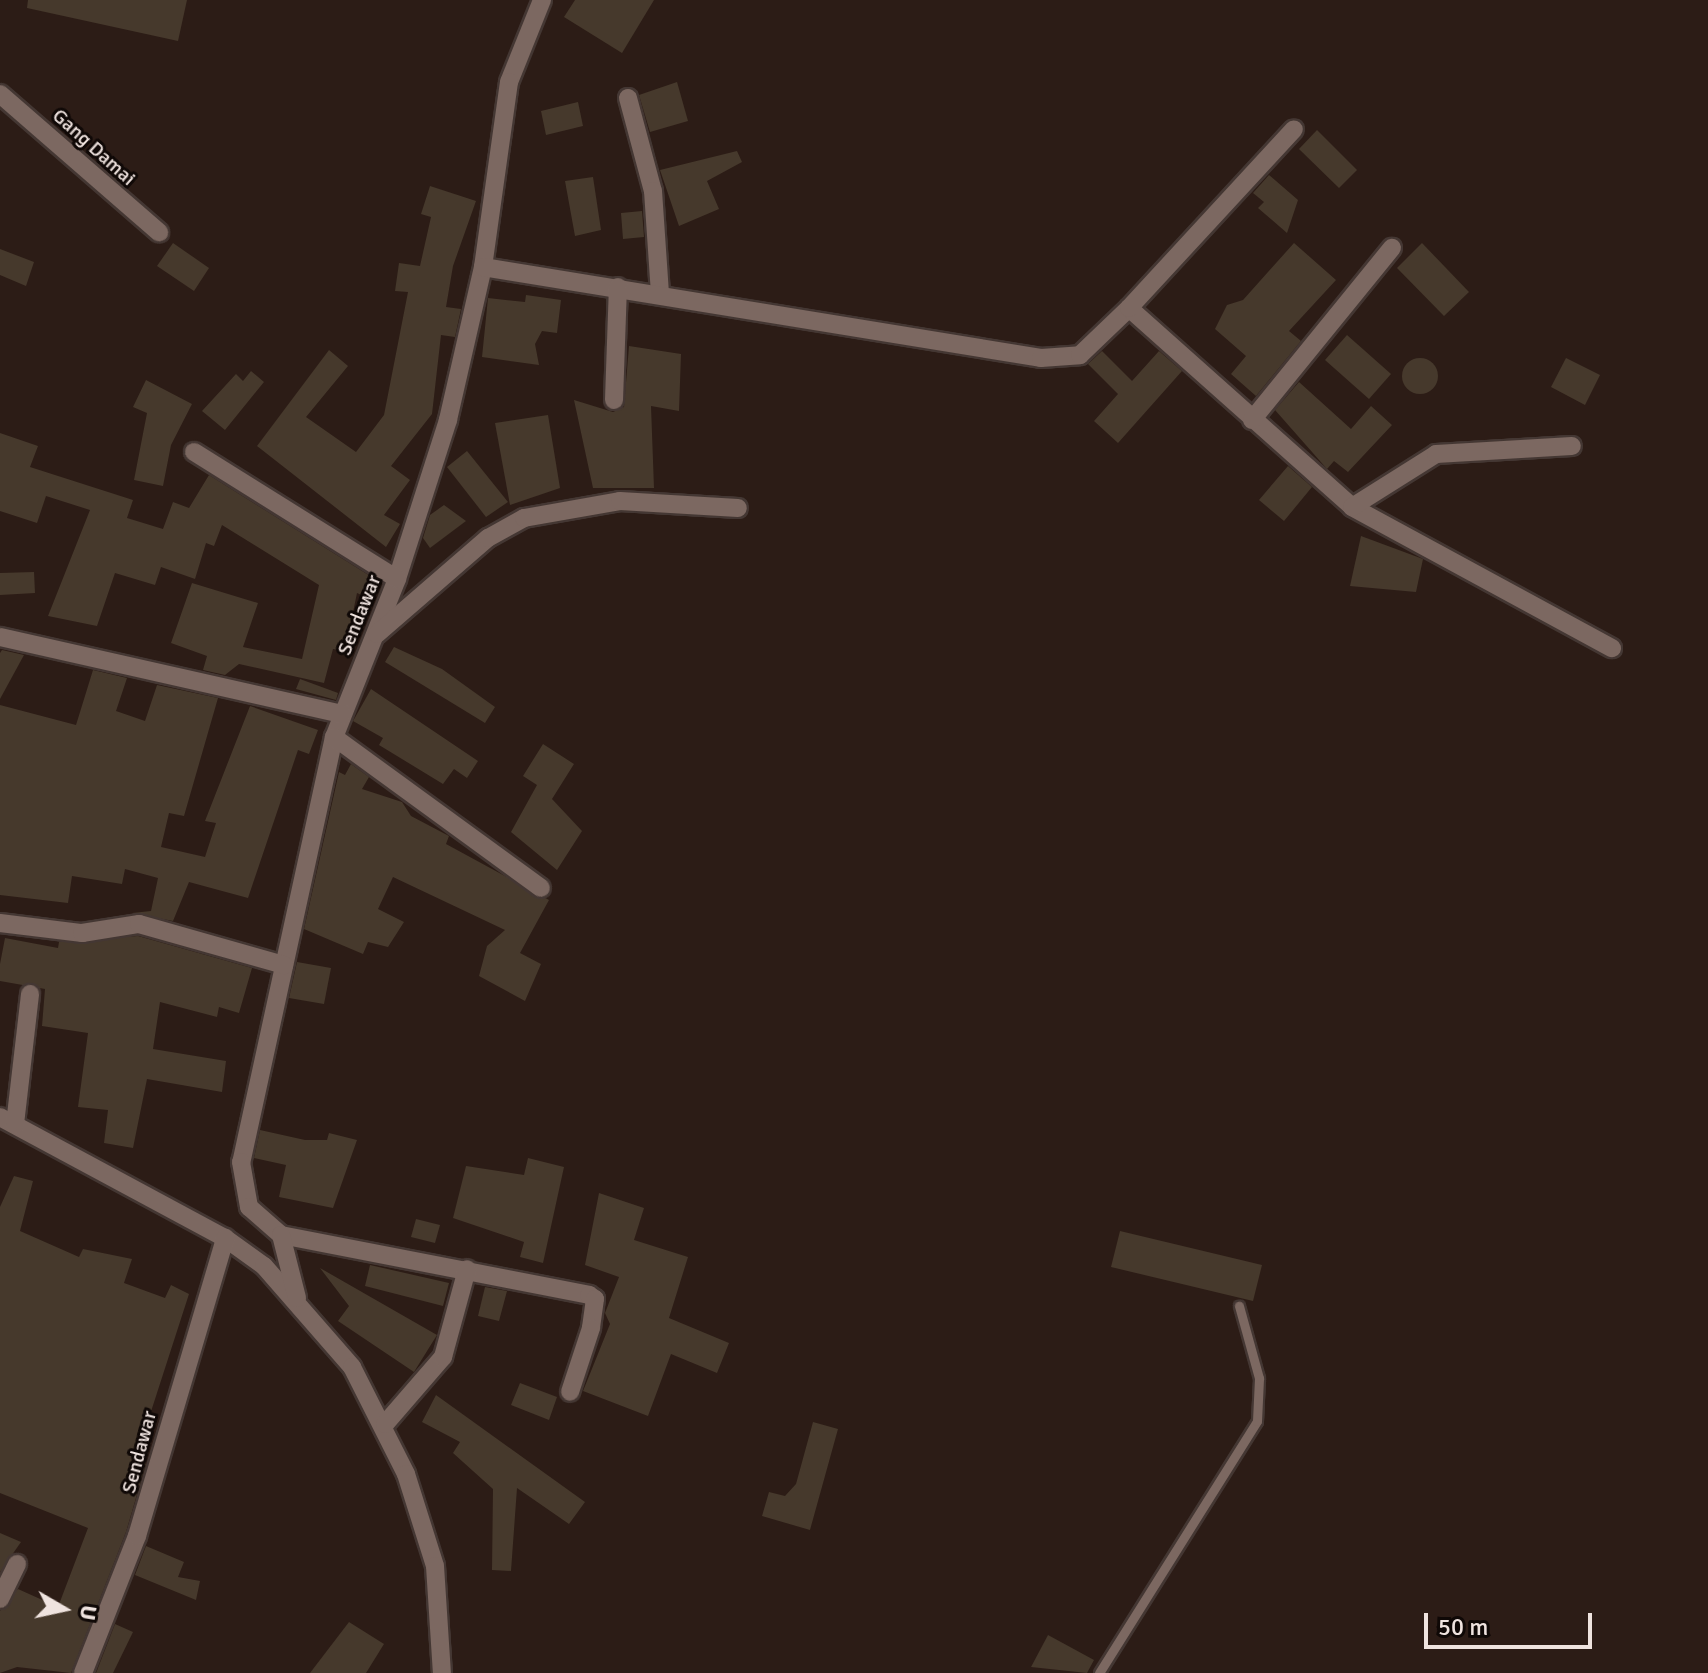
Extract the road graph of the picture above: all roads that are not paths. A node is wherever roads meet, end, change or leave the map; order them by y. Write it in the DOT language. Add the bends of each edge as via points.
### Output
graph roads {
  1 [pos="542,0"];
  2 [pos="0,94"];
  3 [pos="628,98"];
  4 [pos="1294,129"];
  5 [pos="159,232"];
  6 [pos="1392,248"];
  7 [pos="483,267"];
  8 [pos="618,287"];
  9 [pos="660,293"];
  10 [pos="1129,308"];
  11 [pos="614,400"];
  12 [pos="1252,420"];
  13 [pos="1572,446"];
  14 [pos="194,452"];
  15 [pos="1352,507"];
  16 [pos="738,508"];
  17 [pos="397,579"];
  18 [pos="375,635"];
  19 [pos="0,637"];
  20 [pos="1612,648"];
  21 [pos="342,714"];
  22 [pos="334,737"];
  23 [pos="541,888"];
  24 [pos="0,923"];
  25 [pos="284,965"];
  26 [pos="30,994"];
  27 [pos="8,1121"];
  28 [pos="281,1235"];
  29 [pos="225,1238"];
  30 [pos="467,1269"];
  31 [pos="297,1300"];
  32 [pos="1239,1306"];
  33 [pos="570,1392"];
  34 [pos="385,1424"];
  35 [pos="17,1564"];
  36 [pos="0,1599"];
  37 [pos="83,1673"];
  38 [pos="442,1673"];
  39 [pos="1099,1673"];
  1 -- 7 [label="street, Sendawar" via="509,82"];
  2 -- 5 [label="street, Gang Damai"];
  3 -- 9 [label="street" via="653,191"];
  4 -- 10 [label="street"];
  6 -- 12 [label="street"];
  7 -- 8 [label="street"];
  7 -- 17 [label="street, Sendawar" via="448,420"];
  8 -- 9 [label="street"];
  8 -- 11 [label="street"];
  9 -- 10 [label="street" via="1041,358 1080,355"];
  10 -- 12 [label="street"];
  12 -- 15 [label="street"];
  13 -- 15 [label="street" via="1436,454"];
  14 -- 17 [label="street"];
  15 -- 20 [label="street"];
  16 -- 18 [label="street" via="620,501 524,518 488,538"];
  17 -- 18 [label="street, Sendawar"];
  18 -- 21 [label="street, Sendawar"];
  19 -- 21 [label="street"];
  21 -- 22 [label="street, Sendawar"];
  22 -- 23 [label="street"];
  22 -- 25 [label="street, Sendawar"];
  24 -- 25 [label="street" via="82,933 139,924"];
  25 -- 28 [label="street, Sendawar" via="241,1162 249,1207"];
  26 -- 27 [label="street"];
  27 -- 29 [label="street"];
  28 -- 30 [label="street"];
  28 -- 31 [label="street"];
  29 -- 31 [label="street"];
  29 -- 37 [label="street, Sendawar" via="137,1536"];
  30 -- 33 [label="street" via="595,1299"];
  30 -- 34 [label="street" via="443,1357"];
  31 -- 34 [label="street" via="352,1367"];
  32 -- 39 [label="lane" via="1259,1378 1257,1421"];
  34 -- 38 [label="street" via="435,1566"];
  35 -- 36 [label="street"];
}
